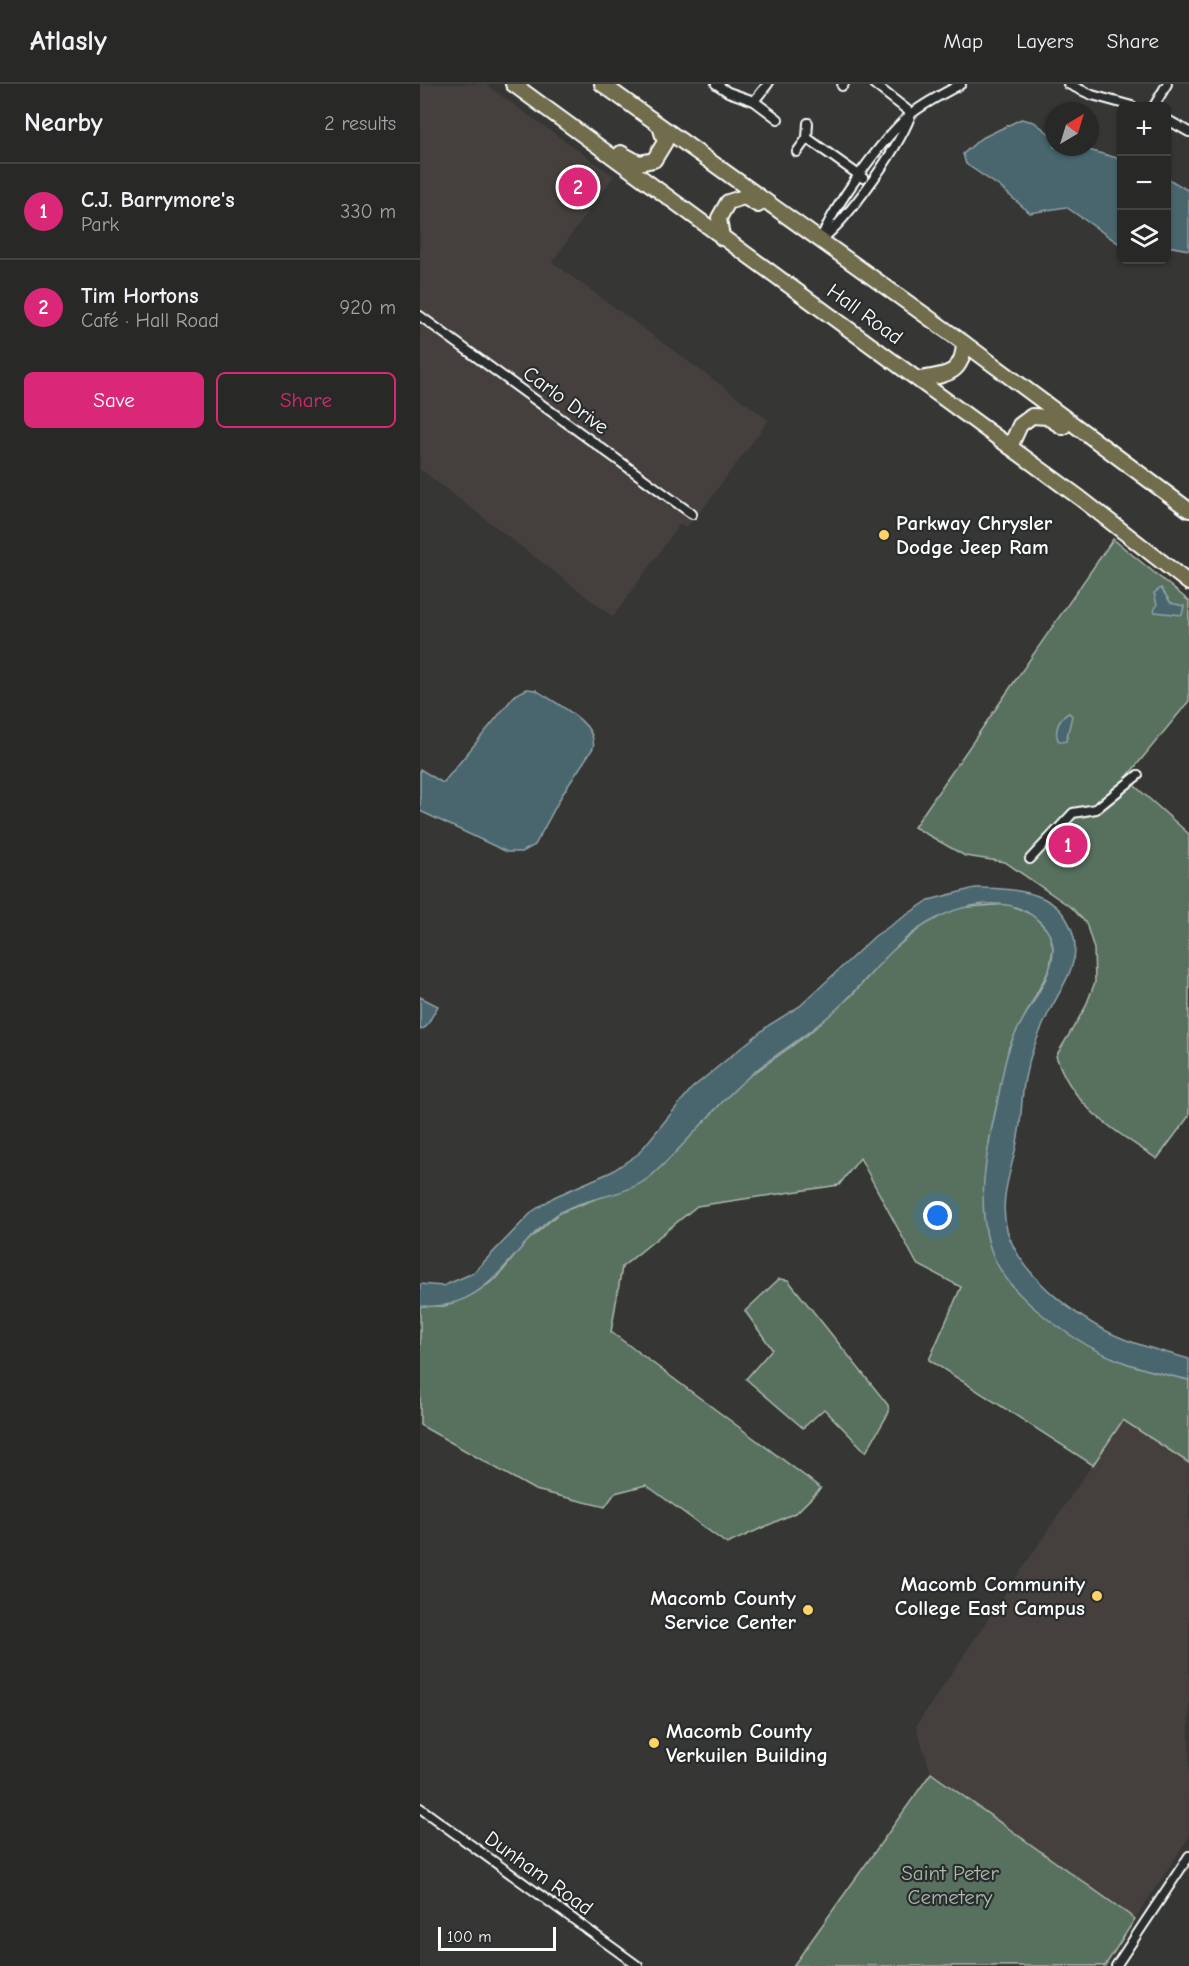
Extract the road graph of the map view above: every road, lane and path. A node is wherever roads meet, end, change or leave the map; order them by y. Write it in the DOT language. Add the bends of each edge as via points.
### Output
graph roads {
  1 [pos="513,84"];
  2 [pos="602,84"];
  3 [pos="716,84"];
  4 [pos="768,84"];
  5 [pos="874,84"];
  6 [pos="962,84"];
  7 [pos="1068,84"];
  8 [pos="1167,84"];
  9 [pos="754,100"];
  10 [pos="1117,102"];
  11 [pos="1156,102"];
  12 [pos="549,108"];
  13 [pos="911,113"];
  14 [pos="778,119"];
  15 [pos="1171,121"];
  16 [pos="808,123"];
  17 [pos="660,126"];
  18 [pos="1189,132"];
  19 [pos="807,138"];
  20 [pos="797,152"];
  21 [pos="860,176"];
  22 [pos="869,183"];
  23 [pos="722,238"];
  24 [pos="820,241"];
  25 [pos="420,316"];
  26 [pos="964,343"];
  27 [pos="919,379"];
  28 [pos="1010,447"];
  29 [pos="1139,472"];
  30 [pos="1189,510"];
  31 [pos="692,514"];
  32 [pos="1189,583"];
  33 [pos="1138,774"];
  34 [pos="1030,859"];
  35 [pos="420,1808"];
  36 [pos="1189,1856"];
  37 [pos="638,1966"];
  38 [pos="1116,1966"];
  1 -- 12 [label="highway, Hall Road"];
  2 -- 17 [label="highway, Hall Road"];
  3 -- 9 [label="street" via="728,93"];
  4 -- 9 [label="street"];
  5 -- 13 [label="street"];
  6 -- 13 [label="street"];
  7 -- 10 [label="street"];
  8 -- 11 [label="street"];
  9 -- 14 [label="street"];
  12 -- 17 [label="highway" via="568,113 639,163 660,155 664,142"];
  12 -- 23 [label="highway, Hall Road"];
  13 -- 21 [label="street"];
  13 -- 22 [label="street" via="902,136"];
  15 -- 18 [label="street"];
  16 -- 19 [label="street"];
  17 -- 24 [label="highway, Hall Road"];
  19 -- 20 [label="street"];
  19 -- 21 [label="street"];
  21 -- 22 [label="street"];
  21 -- 24 [label="street" via="828,220"];
  22 -- 24 [label="street" via="837,227"];
  23 -- 24 [label="highway" via="719,218 723,208 744,197"];
  23 -- 27 [label="highway, Hall Road"];
  24 -- 26 [label="highway, Hall Road"];
  25 -- 31 [label="street, Carlo Drive"];
  26 -- 27 [label="highway" via="957,368 947,375"];
  26 -- 29 [label="highway, Hall Road"];
  27 -- 28 [label="highway, Hall Road"];
  28 -- 29 [label="highway" via="1023,422 1040,415 1054,420 1118,466"];
  28 -- 32 [label="highway, Hall Road"];
  29 -- 30 [label="highway, Hall Road"];
  33 -- 34 [label="street" via="1096,809 1069,817"];
  35 -- 37 [label="street, Dunham Road"];
  36 -- 38 [label="street"];
}
